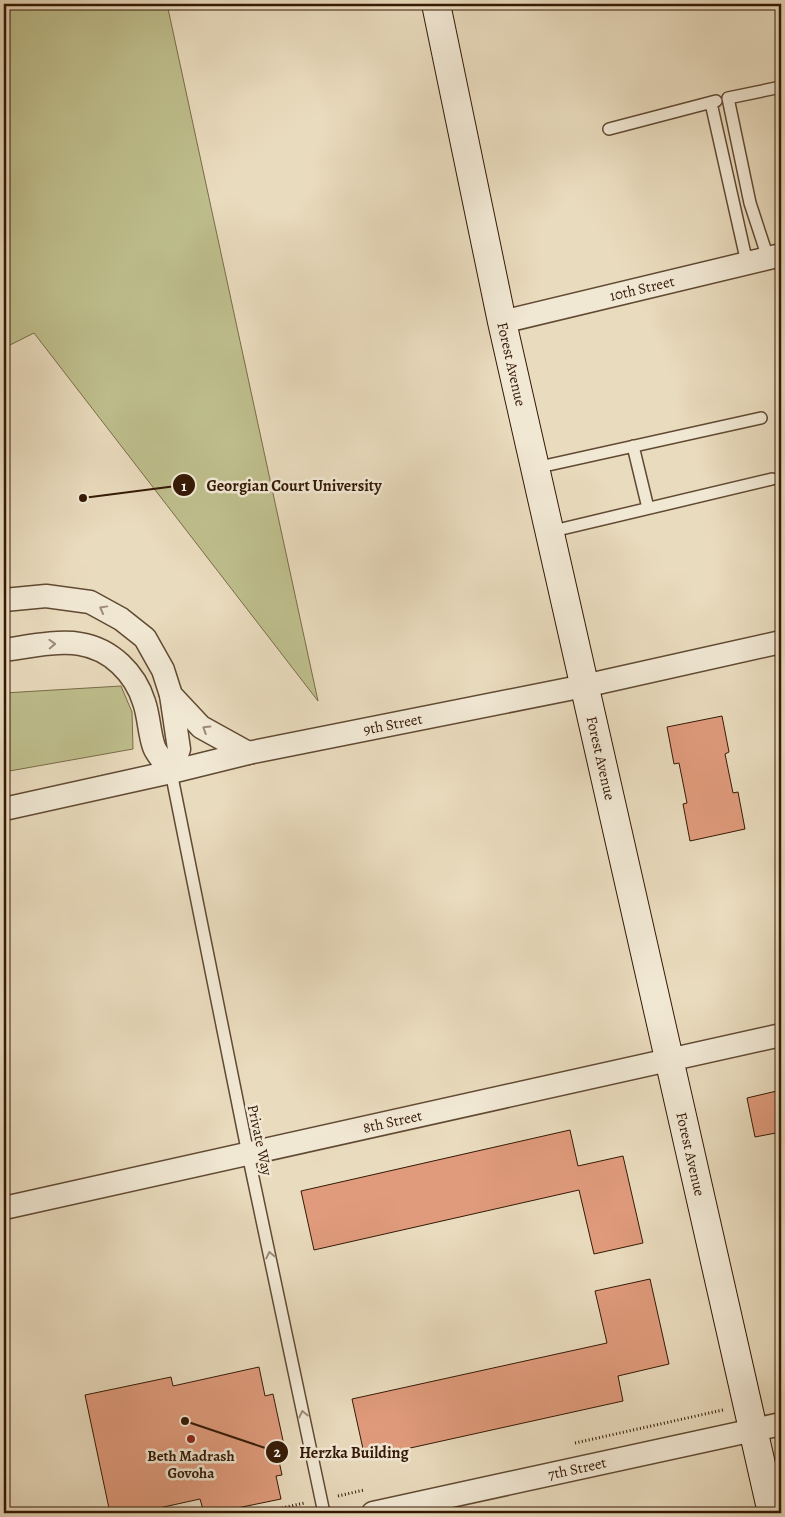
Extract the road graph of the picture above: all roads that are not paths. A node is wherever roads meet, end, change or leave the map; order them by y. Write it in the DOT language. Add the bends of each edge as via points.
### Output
graph roads {
  1 [pos="436,4"];
  2 [pos="781,87"];
  3 [pos="728,98"];
  4 [pos="711,103"];
  5 [pos="609,129"];
  6 [pos="766,259"];
  7 [pos="502,322"];
  8 [pos="761,418"];
  9 [pos="633,446"];
  10 [pos="535,468"];
  11 [pos="772,479"];
  12 [pos="648,508"];
  13 [pos="549,532"];
  14 [pos="4,600"];
  15 [pos="781,642"];
  16 [pos="4,650"];
  17 [pos="584,686"];
  18 [pos="171,695"];
  19 [pos="248,753"];
  20 [pos="171,772"];
  21 [pos="4,809"];
  22 [pos="781,1035"];
  23 [pos="670,1060"];
  24 [pos="248,1154"];
  25 [pos="4,1208"];
  26 [pos="781,1424"];
  27 [pos="753,1431"];
  28 [pos="324,1513"];
  29 [pos="374,1513"];
  30 [pos="772,1513"];
  1 -- 7 [label="street, Forest Avenue"];
  2 -- 3 [label="lane"];
  3 -- 4 [label="lane"];
  3 -- 6 [label="lane" via="750,203"];
  4 -- 5 [label="lane"];
  4 -- 6 [label="lane"];
  6 -- 7 [label="street, 10th Street"];
  7 -- 10 [label="street, Forest Avenue"];
  8 -- 9 [label="lane"];
  9 -- 10 [label="lane"];
  9 -- 12 [label="lane"];
  10 -- 13 [label="street, Forest Avenue"];
  11 -- 12 [label="lane"];
  12 -- 13 [label="lane"];
  13 -- 17 [label="street, Forest Avenue"];
  18 -- 14 [label="street, one-way" via="163,670 145,638 121,619 90,602 46,596"];
  15 -- 17 [label="street, 9th Street"];
  16 -- 20 [label="street, one-way" via="46,644 79,644 102,651 118,662 134,678 144,701 154,747"];
  17 -- 19 [label="street, 9th Street"];
  17 -- 23 [label="street, Forest Avenue"];
  19 -- 18 [label="street, one-way" via="201,726"];
  18 -- 20 [label="street" via="179,749"];
  19 -- 20 [label="street, 9th Street"];
  20 -- 21 [label="street, 9th Street"];
  20 -- 24 [label="lane, Private Way"];
  22 -- 23 [label="street, 8th Street"];
  23 -- 24 [label="street, 8th Street"];
  23 -- 27 [label="street, Forest Avenue"];
  24 -- 25 [label="street, 8th Street"];
  28 -- 24 [label="lane, Private Way, one-way"];
  26 -- 27 [label="street, 7th Street"];
  27 -- 29 [label="street, 7th Street"];
  27 -- 30 [label="street, Forest Avenue"];
}
